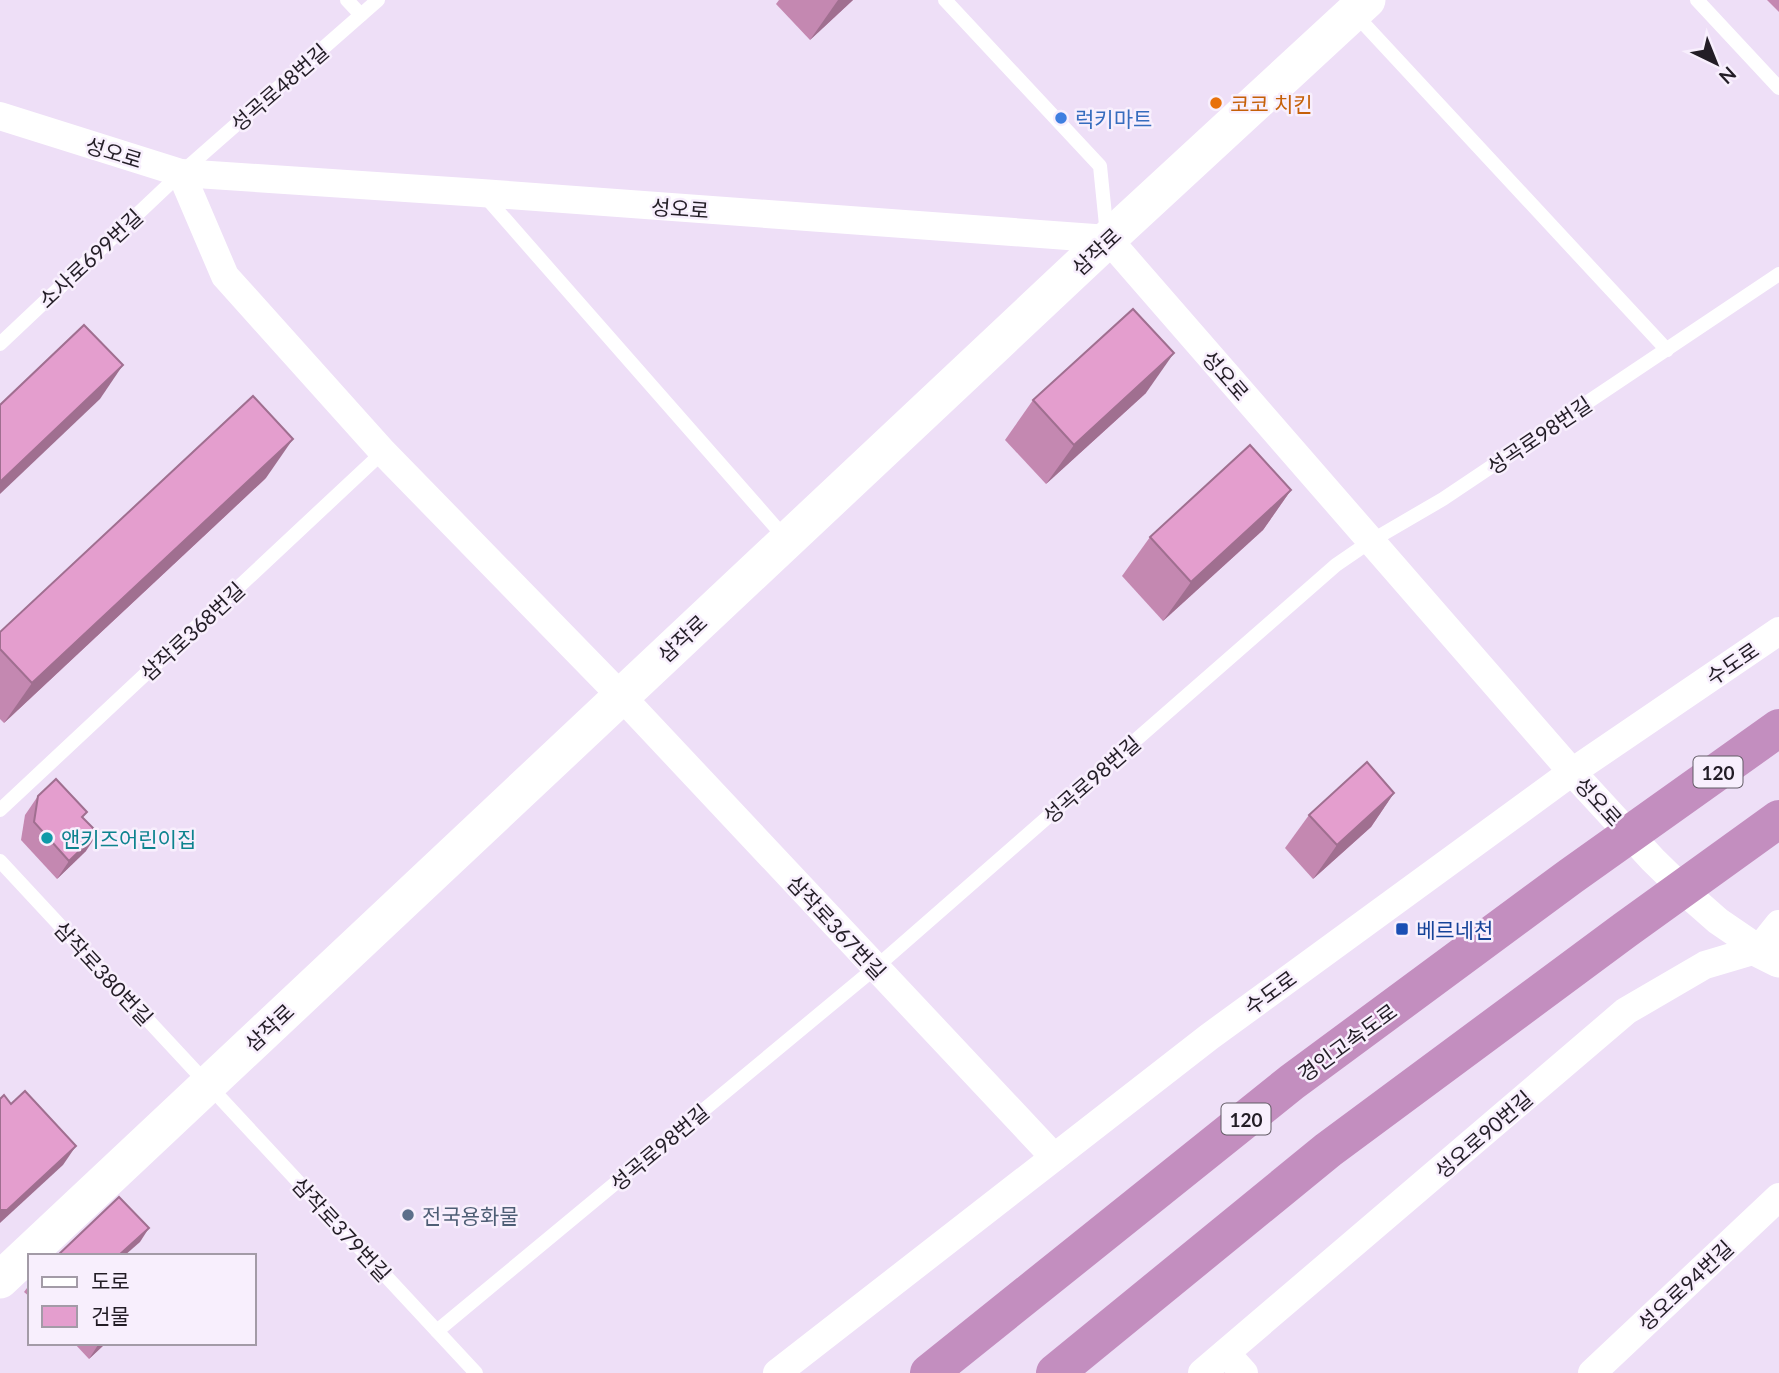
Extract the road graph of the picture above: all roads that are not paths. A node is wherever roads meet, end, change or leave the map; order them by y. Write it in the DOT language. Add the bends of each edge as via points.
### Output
graph roads {
  1 [pos="347,0"];
  2 [pos="378,0"];
  3 [pos="945,0"];
  4 [pos="1697,0"];
  5 [pos="1354,4"];
  6 [pos="361,15"];
  7 [pos="1779,88"];
  8 [pos="0,116"];
  9 [pos="181,173"];
  10 [pos="481,193"];
  11 [pos="1108,240"];
  12 [pos="1779,274"];
  13 [pos="0,344"];
  14 [pos="1667,350"];
  15 [pos="383,452"];
  16 [pos="787,540"];
  17 [pos="1371,541"];
  18 [pos="1779,631"];
  19 [pos="621,696"];
  20 [pos="1779,728"];
  21 [pos="1572,772"];
  22 [pos="0,810"];
  23 [pos="1779,820"];
  24 [pos="0,861"];
  25 [pos="1773,944"];
  26 [pos="875,968"];
  27 [pos="207,1085"];
  28 [pos="1054,1157"];
  29 [pos="1779,1197"];
  30 [pos="0,1280"];
  31 [pos="437,1332"];
  32 [pos="1235,1363"];
  33 [pos="476,1373"];
  34 [pos="777,1373"];
  35 [pos="929,1373"];
  36 [pos="1055,1373"];
  37 [pos="1202,1373"];
  38 [pos="1592,1373"];
  1 -- 6 [label="lane"];
  2 -- 6 [label="lane, 성곡로48번길"];
  3 -- 11 [label="lane" via="1100,166"];
  4 -- 7 [label="lane"];
  5 -- 11 [label="street, 삼작로"];
  5 -- 14 [label="lane"];
  6 -- 9 [label="lane, 성곡로48번길"];
  8 -- 9 [label="street, 성오로"];
  9 -- 10 [label="street, 성오로"];
  9 -- 13 [label="lane, 소사로699번길"];
  9 -- 15 [label="street" via="225,276"];
  10 -- 11 [label="street, 성오로"];
  10 -- 16 [label="lane"];
  11 -- 16 [label="street, 삼작로"];
  11 -- 17 [label="street, 성오로"];
  12 -- 14 [label="lane, 성곡로98번길"];
  14 -- 17 [label="lane, 성곡로98번길" via="1443,499"];
  15 -- 19 [label="street"];
  15 -- 22 [label="lane, 삼작로368번길"];
  16 -- 19 [label="street, 삼작로"];
  17 -- 21 [label="street, 성오로"];
  17 -- 26 [label="lane, 성곡로98번길" via="1336,565"];
  18 -- 21 [label="street, 수도로"];
  19 -- 26 [label="street, 삼작로367번길"];
  19 -- 27 [label="street, 삼작로"];
  20 -- 35 [label="highway, 경인고속도로 / 120" via="1292,1082"];
  21 -- 25 [label="street, 성오로" via="1653,860 1718,921"];
  21 -- 28 [label="street, 수도로" via="1209,1037"];
  23 -- 36 [label="highway" via="1328,1150"];
  24 -- 27 [label="lane, 삼작로380번길"];
  25 -- 32 [label="street, 성오로90번길" via="1705,965 1626,1011"];
  26 -- 28 [label="street, 삼작로367번길"];
  26 -- 31 [label="lane, 성곡로98번길"];
  27 -- 30 [label="street, 삼작로"];
  27 -- 31 [label="lane, 삼작로379번길"];
  28 -- 34 [label="street, 수도로"];
  29 -- 38 [label="street, 성오로94번길"];
  31 -- 33 [label="lane, 삼작로379번길"];
  32 -- 37 [label="street, 성오로90번길"];
}
